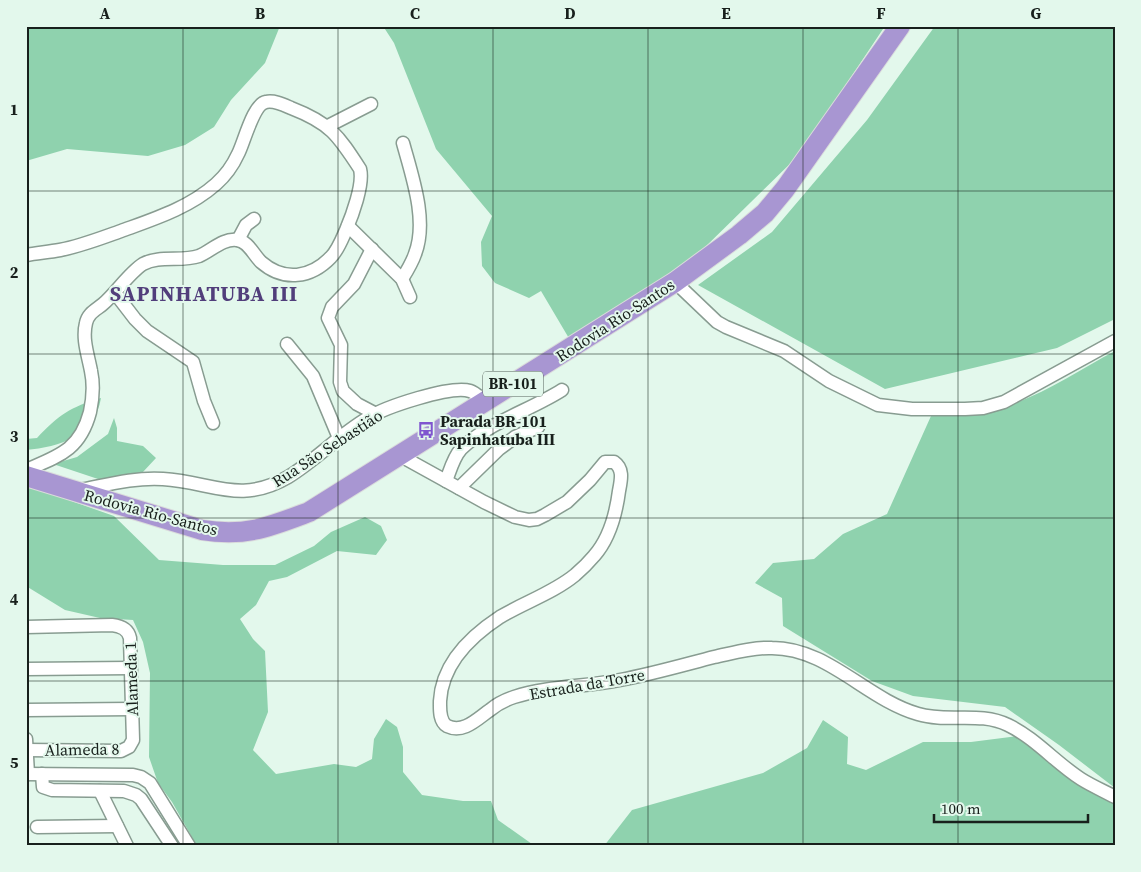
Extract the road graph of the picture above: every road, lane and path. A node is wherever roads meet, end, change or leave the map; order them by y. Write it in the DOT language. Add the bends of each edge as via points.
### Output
graph roads {
  1 [pos="900,26"];
  2 [pos="370,104"];
  3 [pos="328,126"];
  4 [pos="403,143"];
  5 [pos="254,219"];
  6 [pos="348,226"];
  7 [pos="238,240"];
  8 [pos="372,249"];
  9 [pos="26,255"];
  10 [pos="402,278"];
  11 [pos="675,282"];
  12 [pos="115,293"];
  13 [pos="410,297"];
  14 [pos="1115,341"];
  15 [pos="287,344"];
  16 [pos="562,390"];
  17 [pos="485,402"];
  18 [pos="376,414"];
  19 [pos="213,423"];
  20 [pos="538,427"];
  21 [pos="339,438"];
  22 [pos="399,455"];
  23 [pos="26,470"];
  24 [pos="26,476"];
  25 [pos="446,481"];
  26 [pos="459,488"];
  27 [pos="75,491"];
  28 [pos="26,627"];
  29 [pos="130,668"];
  30 [pos="26,669"];
  31 [pos="132,709"];
  32 [pos="26,710"];
  33 [pos="26,739"];
  34 [pos="133,740"];
  35 [pos="26,750"];
  36 [pos="27,774"];
  37 [pos="42,774"];
  38 [pos="100,791"];
  39 [pos="1115,797"];
  40 [pos="118,826"];
  41 [pos="37,827"];
  42 [pos="127,846"];
  43 [pos="172,846"];
  44 [pos="189,846"];
  1 -- 11 [label="highway, Rodovia Rio-Santos / BR-101" via="785,189 764,213"];
  2 -- 3 [label="street"];
  3 -- 6 [label="street" via="340,138 362,175"];
  3 -- 9 [label="street" via="306,114 267,101 260,104 255,112 230,168 216,185 190,203 88,242"];
  4 -- 10 [label="street" via="419,217 416,253"];
  5 -- 7 [label="street" via="246,225"];
  6 -- 7 [label="street" via="332,256 306,274 278,272"];
  6 -- 8 [label="street"];
  7 -- 12 [label="street" via="224,242 198,256 143,264"];
  8 -- 10 [label="street"];
  8 -- 18 [label="street" via="354,284 332,307 328,318 341,344 340,382 343,391 357,404"];
  10 -- 13 [label="street"];
  11 -- 14 [label="street" via="717,322 784,352 829,381 887,407 984,408 1004,402"];
  11 -- 17 [label="highway, Rodovia Rio-Santos / BR-101"];
  12 -- 19 [label="street" via="148,331 193,362"];
  12 -- 23 [label="street" via="92,312 86,322 84,333 93,384 92,403 79,439 54,458"];
  15 -- 21 [label="street" via="313,376"];
  16 -- 25 [label="street" via="495,426 461,450"];
  17 -- 18 [label="street, Rua São Sebastião" via="470,391 448,391"];
  17 -- 22 [label="highway, Rodovia Rio-Santos / BR-101"];
  18 -- 21 [label="street, Rua São Sebastião"];
  20 -- 26 [label="street" via="515,437"];
  21 -- 27 [label="street, Rua São Sebastião" via="288,477 262,489 240,492 161,478"];
  22 -- 25 [label="street, Estrada da Torre"];
  22 -- 27 [label="highway, Rodovia Rio-Santos / BR-101" via="309,512 240,533 202,530"];
  24 -- 27 [label="highway, Rodovia Rio-Santos / BR-101"];
  25 -- 26 [label="street, Estrada da Torre"];
  26 -- 39 [label="street, Estrada da Torre" via="515,517 537,519 566,502 605,462 618,464 621,478 607,539 595,555 567,580 500,617 471,640 453,661 440,700 442,719 448,726 467,726 498,704 547,689 619,681 739,651 792,650 811,656 867,690 918,714 939,718 981,718 1008,725 1081,779"];
  28 -- 29 [label="street, Alameda 1" via="120,626 130,638"];
  29 -- 30 [label="street"];
  29 -- 31 [label="street, Alameda 1"];
  31 -- 32 [label="street"];
  31 -- 34 [label="street, Alameda 1"];
  33 -- 35 [label="street"];
  34 -- 35 [label="street, Alameda 8" via="121,751"];
  35 -- 36 [label="street"];
  36 -- 37 [label="street"];
  37 -- 38 [label="street" via="44,787 52,790"];
  37 -- 44 [label="street" via="141,777 150,783"];
  38 -- 40 [label="street"];
  38 -- 43 [label="street" via="124,791 136,795"];
  40 -- 41 [label="street"];
  40 -- 42 [label="street"];
}
